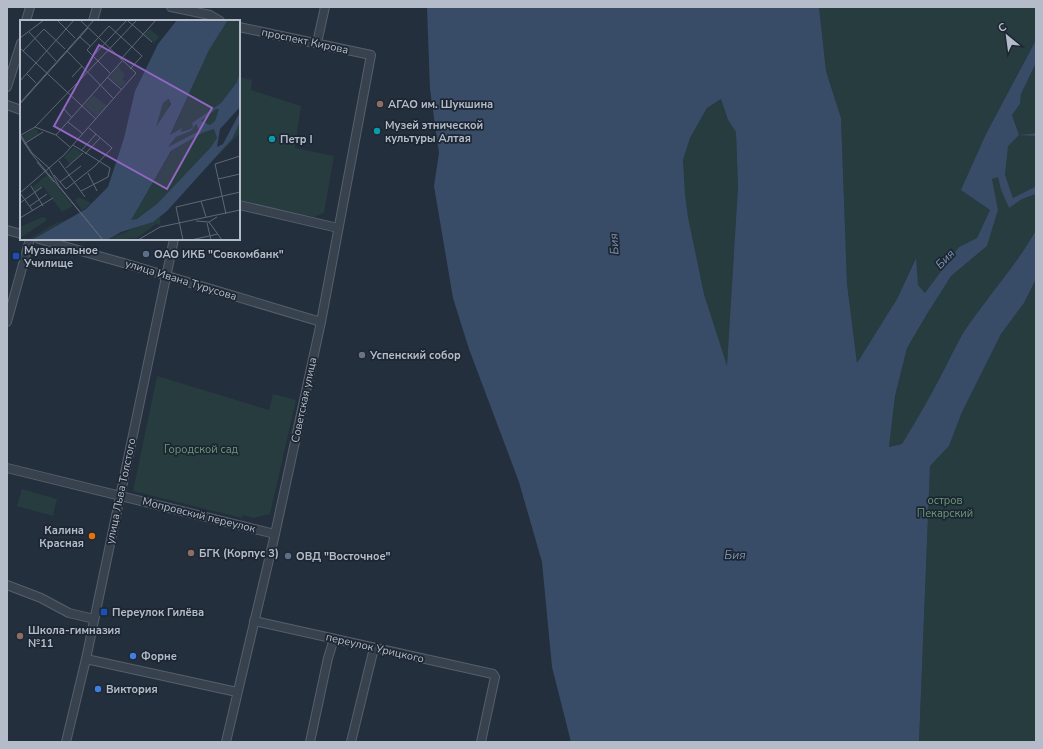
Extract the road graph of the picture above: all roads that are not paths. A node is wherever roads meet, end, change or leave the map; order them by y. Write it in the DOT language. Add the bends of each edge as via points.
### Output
graph roads {
  1 [pos="30,7"];
  2 [pos="97,7"];
  3 [pos="171,7"];
  4 [pos="325,7"];
  5 [pos="211,11"];
  6 [pos="26,20"];
  7 [pos="93,20"];
  8 [pos="219,20"];
  9 [pos="240,27"];
  10 [pos="317,43"];
  11 [pos="20,46"];
  12 [pos="371,55"];
  13 [pos="7,87"];
  14 [pos="7,105"];
  15 [pos="20,110"];
  16 [pos="240,205"];
  17 [pos="338,228"];
  18 [pos="7,230"];
  19 [pos="20,234"];
  20 [pos="30,240"];
  21 [pos="42,240"];
  22 [pos="174,240"];
  23 [pos="165,275"];
  24 [pos="7,322"];
  25 [pos="321,322"];
  26 [pos="7,468"];
  27 [pos="120,496"];
  28 [pos="275,534"];
  29 [pos="7,585"];
  30 [pos="94,619"];
  31 [pos="254,621"];
  32 [pos="334,639"];
  33 [pos="374,648"];
  34 [pos="86,660"];
  35 [pos="237,692"];
  36 [pos="66,742"];
  37 [pos="226,742"];
  38 [pos="310,742"];
  39 [pos="351,742"];
  40 [pos="481,742"];
  1 -- 6 [label="street"];
  2 -- 7 [label="street"];
  3 -- 5 [label="street"];
  4 -- 10 [label="street"];
  5 -- 8 [label="street"];
  9 -- 10 [label="street, проспект Кирова"];
  10 -- 12 [label="street, проспект Кирова"];
  11 -- 13 [label="street"];
  12 -- 17 [label="street, Советская улица"];
  14 -- 15 [label="street"];
  16 -- 17 [label="street"];
  17 -- 25 [label="street, Советская улица"];
  18 -- 19 [label="street"];
  20 -- 24 [label="street"];
  21 -- 23 [label="street, улица Ивана Турусова"];
  22 -- 23 [label="street, улица Льва Толстого"];
  23 -- 25 [label="street, улица Ивана Турусова"];
  23 -- 27 [label="street, улица Льва Толстого"];
  25 -- 28 [label="street, Советская улица"];
  26 -- 27 [label="street, Мопровский переулок"];
  27 -- 28 [label="street, Мопровский переулок"];
  27 -- 30 [label="street, улица Льва Толстого"];
  28 -- 31 [label="street, Советская улица"];
  29 -- 30 [label="street" via="41,598 69,613"];
  30 -- 34 [label="street, улица Льва Толстого"];
  31 -- 32 [label="street, переулок Урицкого"];
  31 -- 35 [label="street, Советская улица"];
  32 -- 33 [label="street, переулок Урицкого"];
  32 -- 38 [label="street"];
  33 -- 39 [label="street"];
  33 -- 40 [label="street, переулок Урицкого" via="494,676"];
  34 -- 35 [label="street"];
  34 -- 36 [label="street, улица Льва Толстого"];
  35 -- 37 [label="street, Советская улица"];
}
